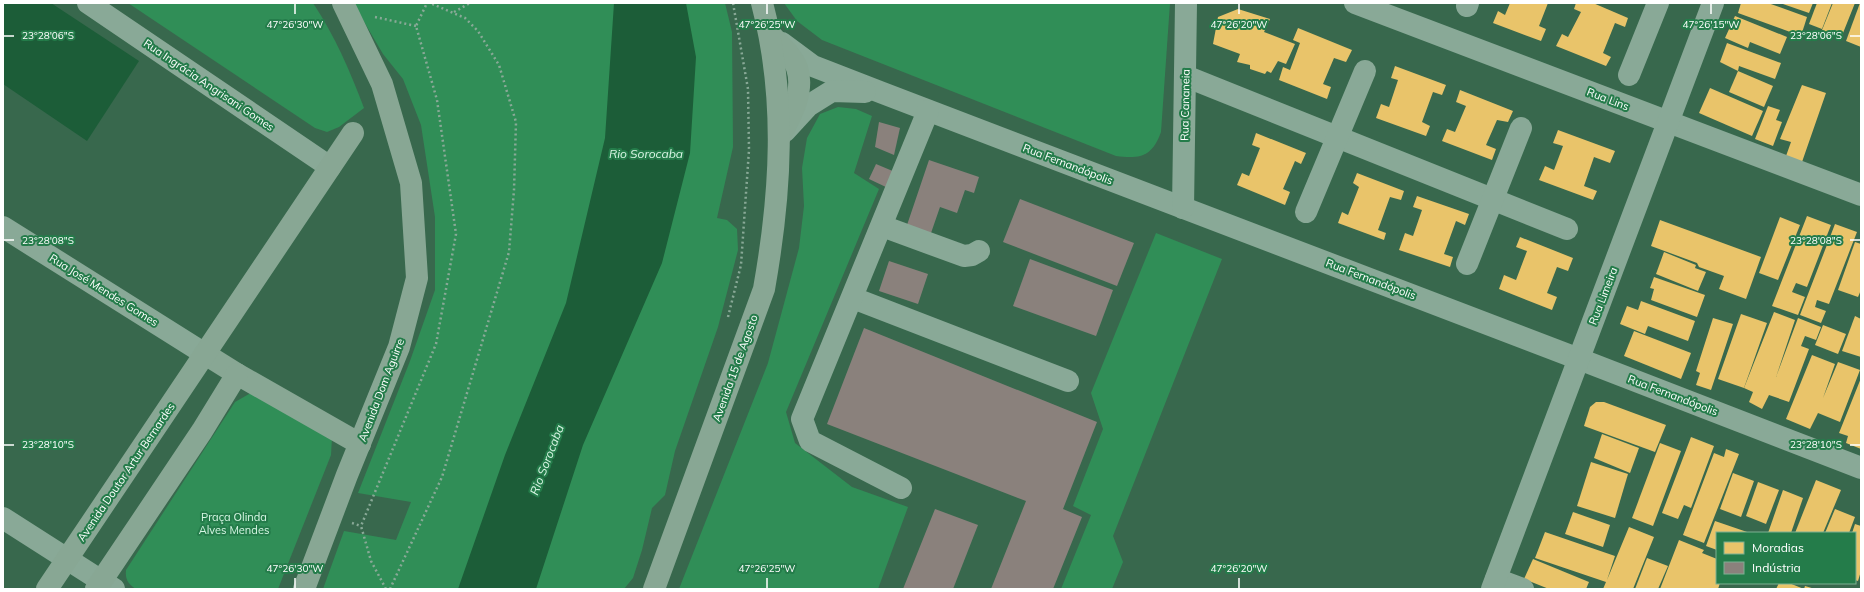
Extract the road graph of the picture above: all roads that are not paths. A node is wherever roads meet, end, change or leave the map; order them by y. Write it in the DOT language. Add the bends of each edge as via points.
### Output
graph roads {
  1 [pos="88,3"];
  2 [pos="762,3"];
  3 [pos="1186,3"];
  4 [pos="1355,3"];
  5 [pos="1658,3"];
  6 [pos="1713,3"];
  7 [pos="345,7"];
  8 [pos="770,34"];
  9 [pos="780,57"];
  10 [pos="813,66"];
  11 [pos="1365,70"];
  12 [pos="1629,75"];
  13 [pos="1185,76"];
  14 [pos="832,91"];
  15 [pos="880,92"];
  16 [pos="786,99"];
  17 [pos="928,111"];
  18 [pos="1669,122"];
  19 [pos="1521,128"];
  20 [pos="353,133"];
  21 [pos="1337,136"];
  22 [pos="779,138"];
  23 [pos="330,167"];
  24 [pos="1861,194"];
  25 [pos="1493,199"];
  26 [pos="1183,208"];
  27 [pos="1306,212"];
  28 [pos="882,226"];
  29 [pos="3,227"];
  30 [pos="1567,229"];
  31 [pos="979,251"];
  32 [pos="1467,264"];
  33 [pos="853,298"];
  34 [pos="205,354"];
  35 [pos="1579,359"];
  36 [pos="237,374"];
  37 [pos="1068,381"];
  38 [pos="360,444"];
  39 [pos="1861,468"];
  40 [pos="901,488"];
  41 [pos="3,518"];
  42 [pos="67,559"];
  43 [pos="1494,584"];
  44 [pos="104,586"];
  45 [pos="47,589"];
  46 [pos="304,589"];
  47 [pos="654,589"];
  48 [pos="1523,589"];
  1 -- 23 [label="street, Rua Ingrácia Angrisani Gomes"];
  2 -- 8 [label="main road, Avenida 15 de Agosto"];
  3 -- 13 [label="street, Rua Cananeia"];
  4 -- 18 [label="street, Rua Lins"];
  5 -- 12 [label="street"];
  6 -- 18 [label="street, Rua Limeira"];
  7 -- 38 [label="main road, Avenida Dom Aguirre" via="382,84 411,183 417,278 399,347"];
  8 -- 9 [label="main road, Avenida 15 de Agosto"];
  8 -- 10 [label="street, Rua Fernandópolis"];
  9 -- 10 [label="street"];
  9 -- 16 [label="main road, Avenida 15 de Agosto"];
  10 -- 15 [label="street, Rua Fernandópolis"];
  11 -- 21 [label="street"];
  13 -- 21 [label="street"];
  13 -- 26 [label="street, Rua Cananeia"];
  14 -- 15 [label="street, Rua Fernandópolis"];
  14 -- 16 [label="street"];
  14 -- 22 [label="street" via="808,106"];
  15 -- 17 [label="street, Rua Fernandópolis"];
  16 -- 22 [label="main road, Avenida 15 de Agosto"];
  17 -- 26 [label="street, Rua Fernandópolis"];
  17 -- 28 [label="street"];
  18 -- 24 [label="street, Rua Lins"];
  18 -- 35 [label="street, Rua Limeira"];
  19 -- 25 [label="street"];
  20 -- 23 [label="main road, Avenida Doutor Artur Bernardes"];
  21 -- 25 [label="street"];
  21 -- 27 [label="street"];
  22 -- 47 [label="main road, Avenida 15 de Agosto" via="777,194 764,289"];
  23 -- 34 [label="main road, Avenida Doutor Artur Bernardes"];
  25 -- 30 [label="street"];
  25 -- 32 [label="street"];
  26 -- 35 [label="street, Rua Fernandópolis"];
  28 -- 31 [label="street" via="964,256"];
  28 -- 33 [label="street"];
  29 -- 34 [label="street, Rua José Mendes Gomes"];
  33 -- 37 [label="street"];
  33 -- 40 [label="street" via="802,419 810,442"];
  34 -- 36 [label="main road"];
  34 -- 42 [label="main road, Avenida Doutor Artur Bernardes"];
  35 -- 39 [label="street, Rua Fernandópolis"];
  35 -- 43 [label="street, Rua Limeira"];
  36 -- 38 [label="main road"];
  36 -- 44 [label="main road"];
  38 -- 46 [label="main road, Avenida Dom Aguirre"];
  41 -- 42 [label="street"];
  42 -- 44 [label="street"];
  42 -- 45 [label="main road, Avenida Doutor Artur Bernardes"];
  43 -- 48 [label="street"];
}
